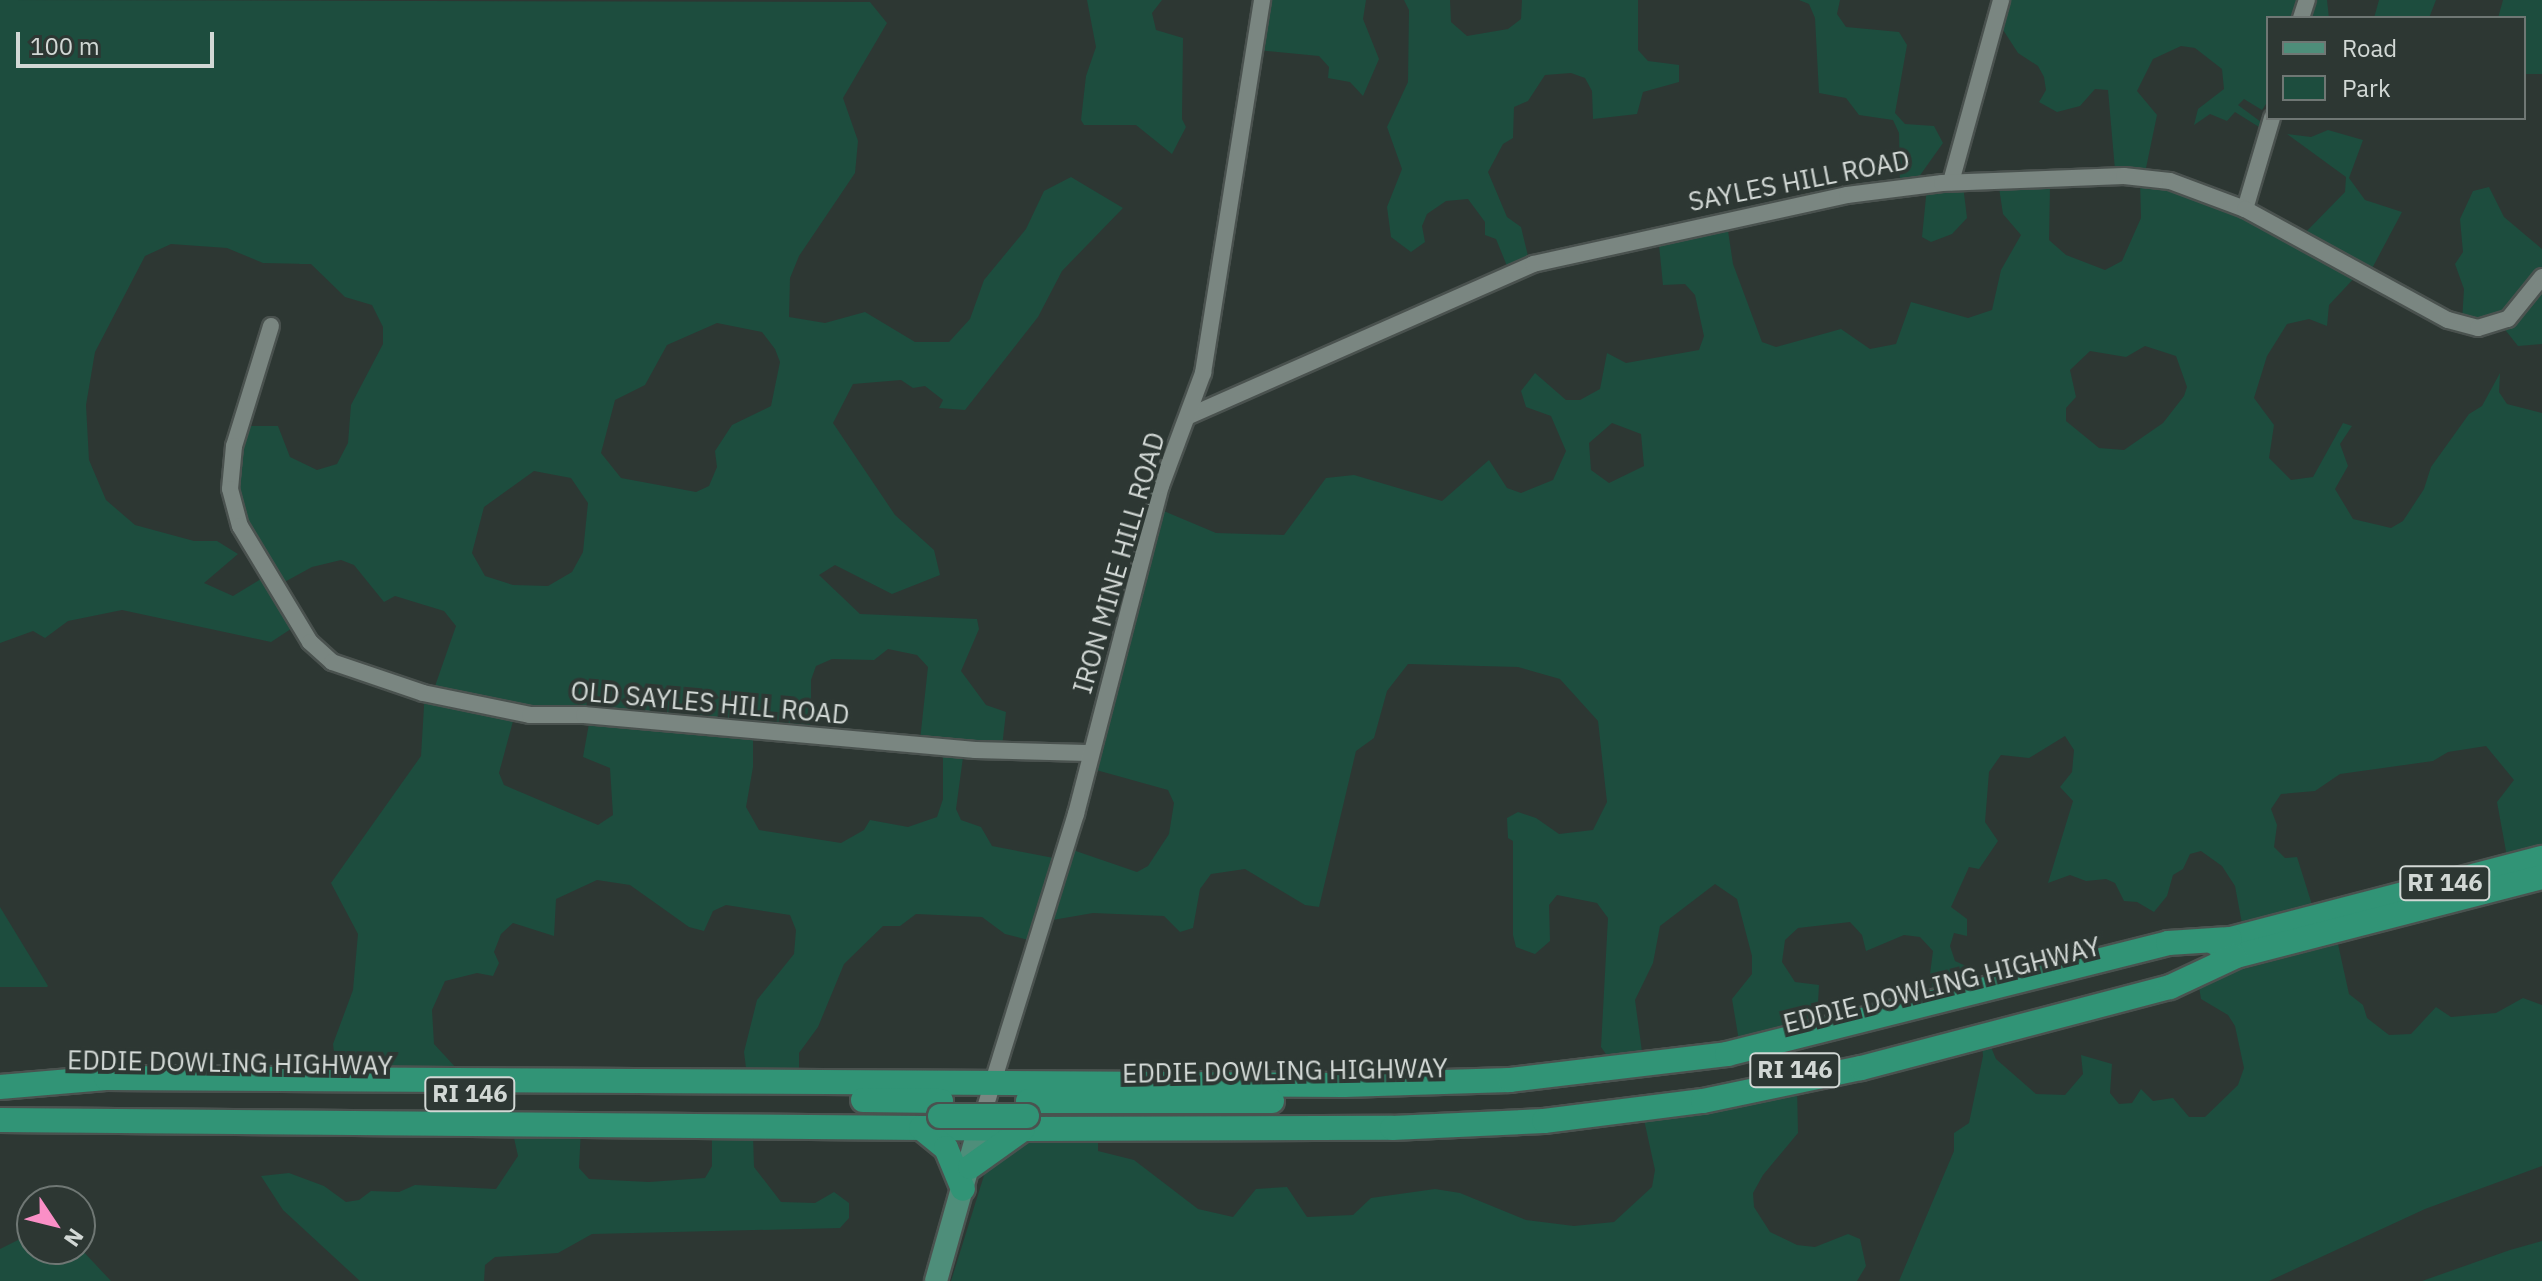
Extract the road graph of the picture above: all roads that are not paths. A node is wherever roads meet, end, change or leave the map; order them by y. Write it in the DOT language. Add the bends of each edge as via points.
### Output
graph roads {
  1 [pos="1262,0"];
  2 [pos="2001,0"];
  3 [pos="2271,120"];
  4 [pos="1951,182"];
  5 [pos="2245,209"];
  6 [pos="2542,277"];
  7 [pos="271,326"];
  8 [pos="1189,416"];
  9 [pos="1091,753"];
  10 [pos="2542,858"];
  11 [pos="2542,877"];
  12 [pos="2232,948"];
  13 [pos="993,1084"];
  14 [pos="0,1087"];
  15 [pos="0,1107"];
  16 [pos="934,1115"];
  17 [pos="1026,1115"];
  18 [pos="0,1120"];
  19 [pos="979,1128"];
  20 [pos="966,1178"];
  21 [pos="936,1281"];
  1 -- 8 [label="street, IRON MINE HILL ROAD" via="1216,319"];
  2 -- 4 [label="street"];
  3 -- 5 [label="street"];
  4 -- 5 [label="street, SAYLES HILL ROAD" via="2149,178 2188,186"];
  4 -- 8 [label="street, SAYLES HILL ROAD" via="1847,195 1533,264"];
  5 -- 6 [label="street, SAYLES HILL ROAD" via="2464,326 2478,328 2508,319"];
  7 -- 9 [label="street, OLD SAYLES HILL ROAD" via="234,446 230,489 240,526 310,642 332,662 423,693 530,715 584,715 975,750"];
  8 -- 9 [label="street, IRON MINE HILL ROAD" via="1158,499"];
  9 -- 13 [label="street, IRON MINE HILL ROAD"];
  10 -- 12 [label="highway, EDDIE DOWLING HIGHWAY / RI 146"];
  11 -- 12 [label="highway, EDDIE DOWLING HIGHWAY / RI 146"];
  12 -- 13 [label="highway" via="2168,943 1761,1047 1615,1071 1393,1084"];
  12 -- 17 [label="highway, EDDIE DOWLING HIGHWAY / RI 146" via="1806,1068 1642,1097 1431,1114"];
  13 -- 14 [label="highway" via="106,1078"];
  13 -- 19 [label="street"];
  14 -- 16 [label="highway, EDDIE DOWLING HIGHWAY / RI 146"];
  15 -- 16 [label="highway, EDDIE DOWLING HIGHWAY / RI 146"];
  16 -- 17 [label="highway, EDDIE DOWLING HIGHWAY / RI 146, bridge"];
  16 -- 18 [label="highway"];
  16 -- 19 [label="highway"];
  16 -- 20 [label="highway" via="946,1148"];
  17 -- 19 [label="highway"];
  17 -- 20 [label="highway"];
  19 -- 20 [label="main road"];
  20 -- 21 [label="main road"];
}
